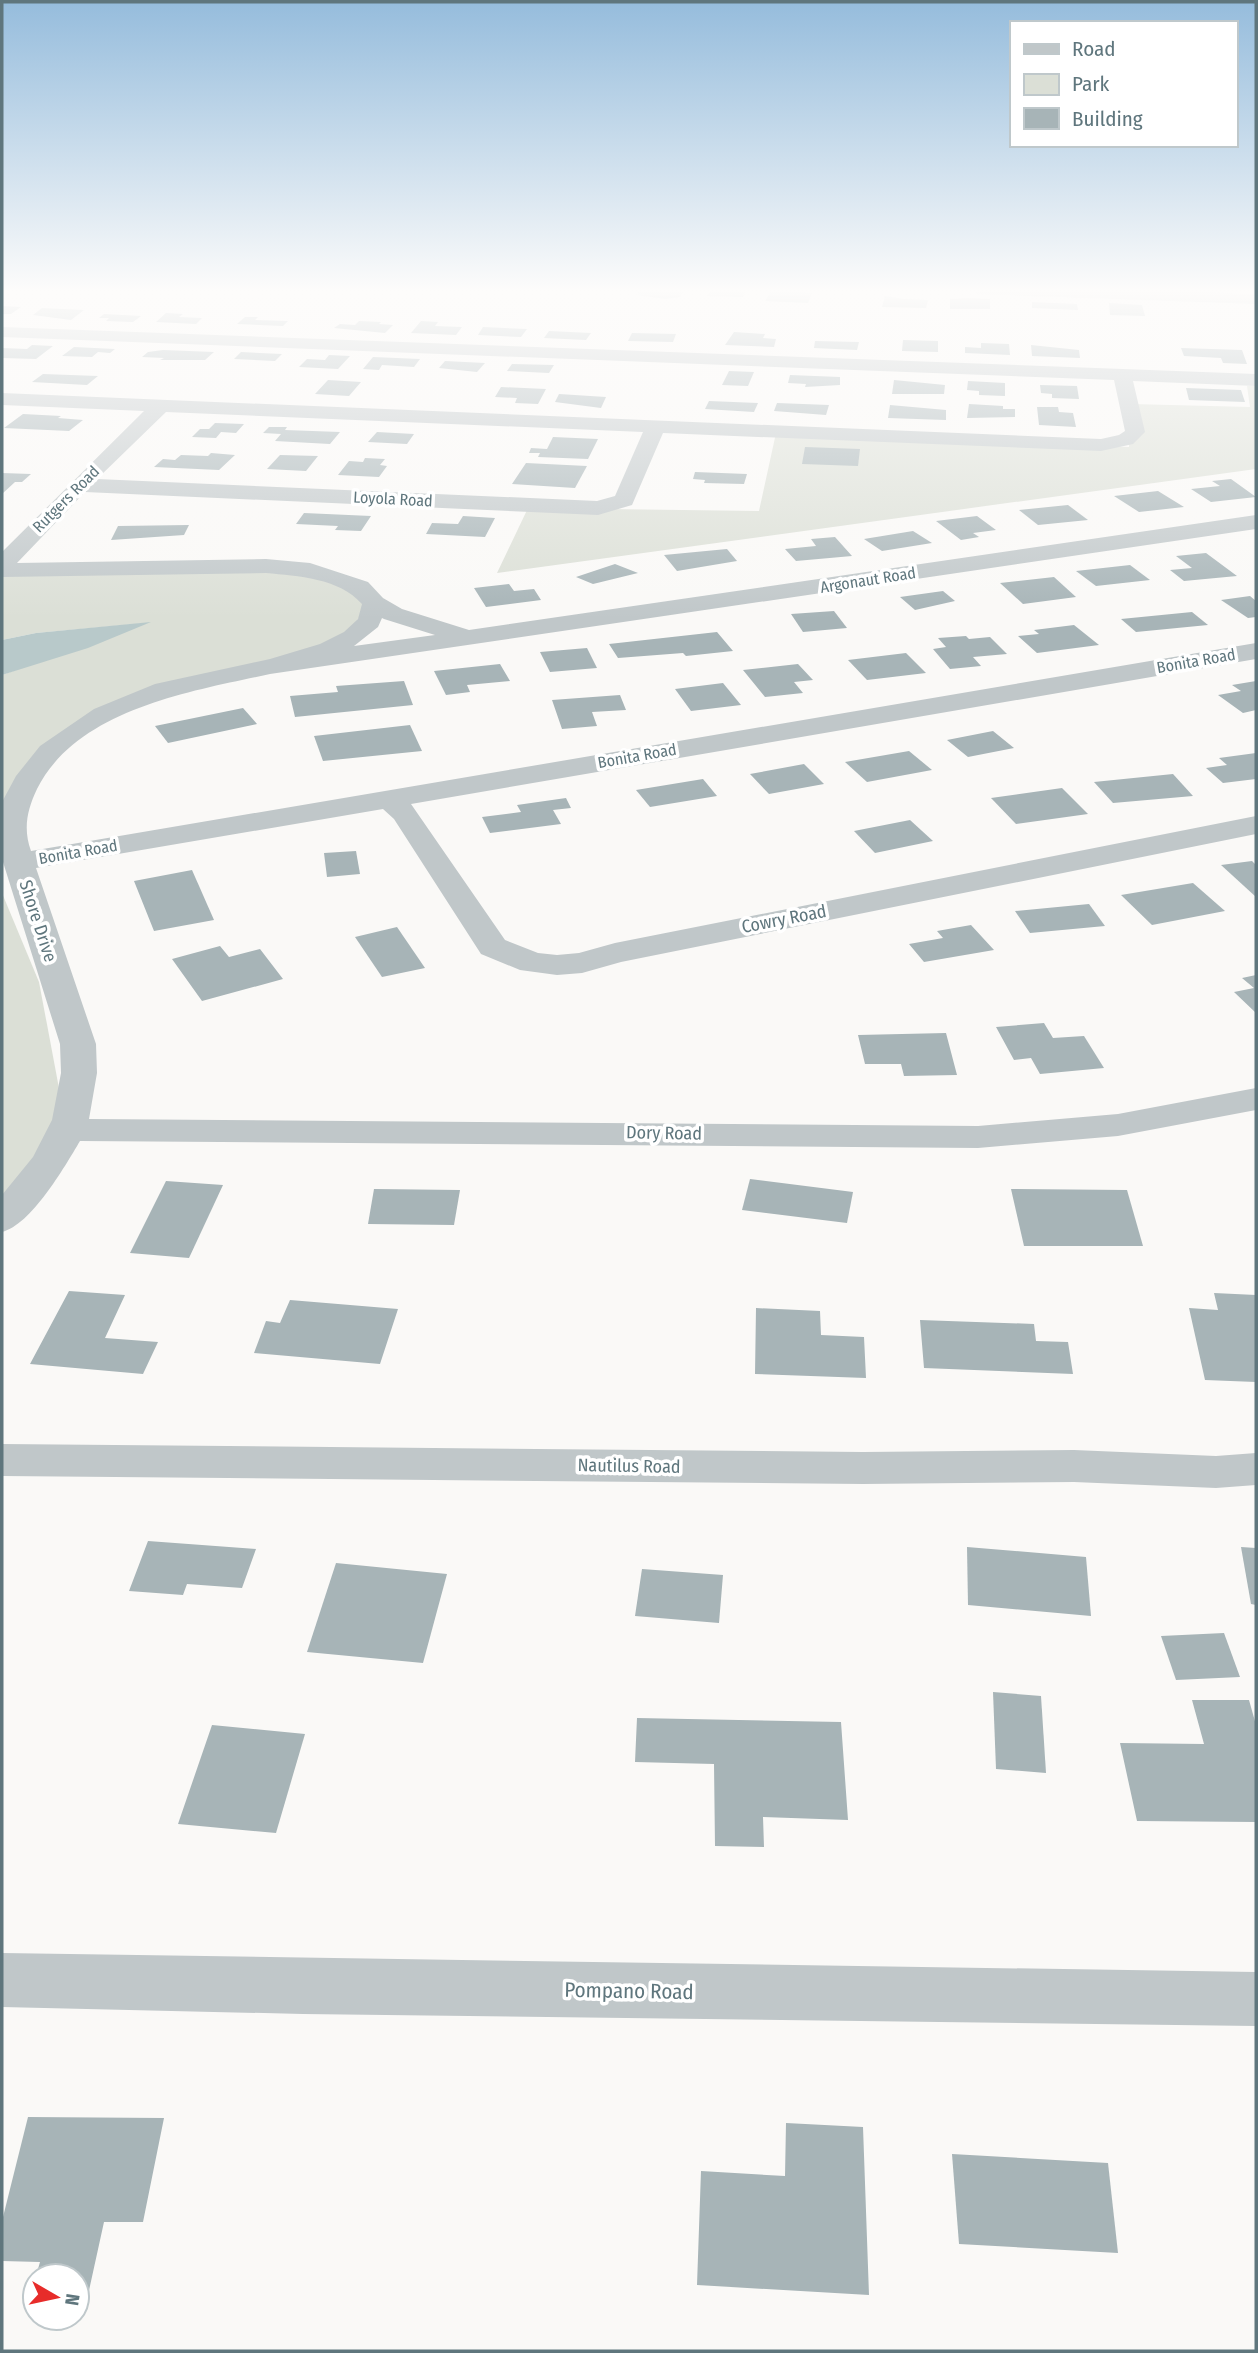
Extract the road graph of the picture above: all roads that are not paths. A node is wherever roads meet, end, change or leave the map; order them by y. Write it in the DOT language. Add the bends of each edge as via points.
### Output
graph roads {
  1 [pos="2,399"];
  2 [pos="1127,399"];
  3 [pos="162,405"];
  4 [pos="655,427"];
  5 [pos="81,485"];
  6 [pos="1256,522"];
  7 [pos="2,567"];
  8 [pos="374,603"];
  9 [pos="479,637"];
  10 [pos="1256,651"];
  11 [pos="258,668"];
  12 [pos="390,798"];
  13 [pos="1256,825"];
  14 [pos="18,862"];
  15 [pos="1256,1099"];
  16 [pos="68,1130"];
  17 [pos="2,1220"];
  18 [pos="2,1460"];
  19 [pos="1256,1469"];
  20 [pos="2,1980"];
  21 [pos="1256,1999"];
  1 -- 3 [label="street"];
  2 -- 4 [label="street" via="1135,432 1126,440 1108,444"];
  3 -- 4 [label="street"];
  3 -- 5 [label="street, Rutgers Road"];
  4 -- 5 [label="street, Loyola Road" via="624,500 598,508"];
  5 -- 7 [label="street, Rutgers Road"];
  6 -- 9 [label="street, Argonaut Road"];
  7 -- 8 [label="street" via="284,567 346,580 368,593"];
  8 -- 9 [label="street" via="418,624"];
  8 -- 11 [label="street, Shore Drive" via="373,616 348,640 303,659"];
  9 -- 11 [label="street, Shore Drive"];
  10 -- 12 [label="street, Bonita Road"];
  11 -- 14 [label="street, Shore Drive" via="164,691 122,707 64,740 20,786 11,810 10,834"];
  12 -- 13 [label="street, Cowry Road" via="493,947 532,963 557,965"];
  12 -- 14 [label="street, Bonita Road"];
  14 -- 16 [label="street, Shore Drive" via="78,1044 82,1077"];
  15 -- 16 [label="street, Dory Road" via="1115,1128 978,1137"];
  16 -- 17 [label="street, Shore Drive" via="46,1168"];
  18 -- 19 [label="street, Nautilus Road"];
  20 -- 21 [label="street, Pompano Road"];
}
